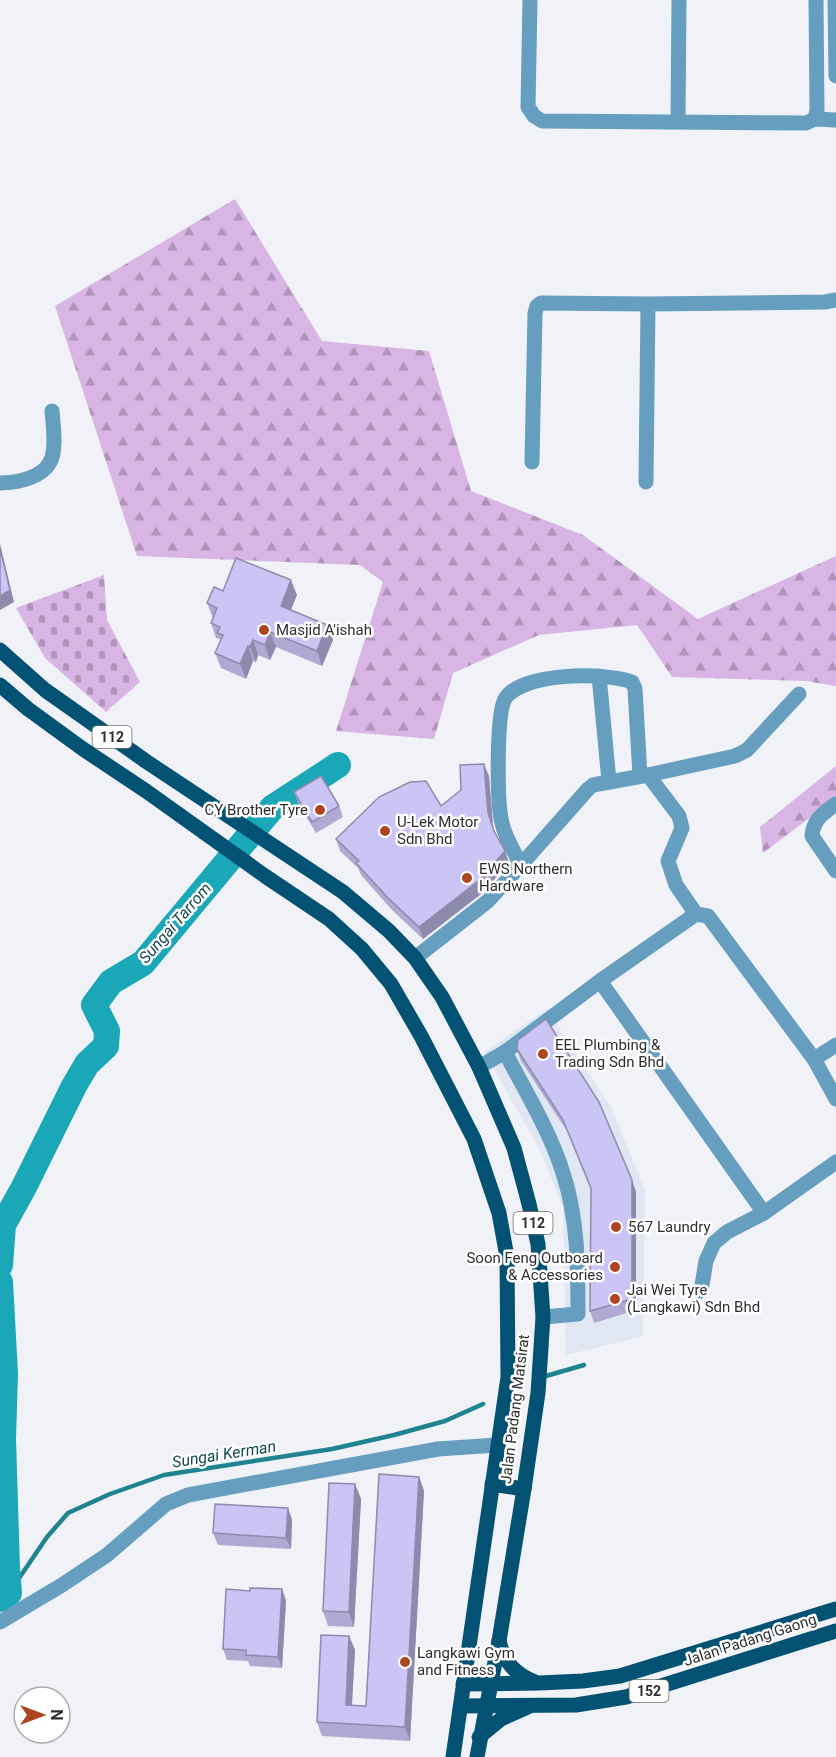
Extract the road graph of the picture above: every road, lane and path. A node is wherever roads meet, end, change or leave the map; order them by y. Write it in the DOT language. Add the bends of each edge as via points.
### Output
graph roads {
  1 [pos="530,0"];
  2 [pos="679,0"];
  3 [pos="816,0"];
  4 [pos="835,0"];
  5 [pos="836,76"];
  6 [pos="815,119"];
  7 [pos="836,120"];
  8 [pos="678,121"];
  9 [pos="836,300"];
  10 [pos="648,304"];
  11 [pos="52,411"];
  12 [pos="532,462"];
  13 [pos="646,482"];
  14 [pos="0,483"];
  15 [pos="0,650"];
  16 [pos="599,676"];
  17 [pos="0,685"];
  18 [pos="799,694"];
  19 [pos="644,776"];
  20 [pos="609,781"];
  21 [pos="836,804"];
  22 [pos="521,865"];
  23 [pos="836,872"];
  24 [pos="696,914"];
  25 [pos="415,958"];
  26 [pos="600,981"];
  27 [pos="836,1044"];
  28 [pos="505,1052"];
  29 [pos="814,1059"];
  30 [pos="479,1067"];
  31 [pos="836,1099"];
  32 [pos="836,1162"];
  33 [pos="764,1213"];
  34 [pos="701,1291"];
  35 [pos="543,1317"];
  36 [pos="497,1445"];
  37 [pos="492,1484"];
  38 [pos="524,1489"];
  39 [pos="830,1612"];
  40 [pos="0,1622"];
  41 [pos="833,1633"];
  42 [pos="499,1641"];
  43 [pos="463,1683"];
  44 [pos="490,1683"];
  45 [pos="539,1683"];
  46 [pos="536,1704"];
  47 [pos="486,1705"];
  48 [pos="461,1706"];
  49 [pos="479,1737"];
  50 [pos="453,1757"];
  51 [pos="477,1757"];
  1 -- 8 [label="street" via="528,107 534,116 542,121"];
  2 -- 8 [label="street"];
  3 -- 6 [label="street"];
  4 -- 5 [label="street"];
  6 -- 7 [label="street"];
  6 -- 8 [label="street" via="806,123"];
  9 -- 10 [label="street"];
  10 -- 12 [label="street" via="537,306"];
  10 -- 13 [label="street"];
  11 -- 14 [label="street" via="54,443 50,462 33,477"];
  15 -- 25 [label="main road, Jalan Padang Matsirat / 112" via="45,690 147,762 343,892"];
  16 -- 19 [label="street" via="632,682"];
  16 -- 20 [label="street"];
  16 -- 22 [label="street" via="539,680 511,691 504,701 500,716 501,822"];
  17 -- 36 [label="main road, Jalan Padang Matsirat / 112" via="74,743 329,919 362,949 391,984 474,1139 499,1213 507,1257 508,1377"];
  18 -- 19 [label="street" via="747,750"];
  19 -- 20 [label="street"];
  19 -- 24 [label="street" via="679,816 682,828 668,861 676,885"];
  20 -- 22 [label="street" via="588,789"];
  21 -- 23 [label="street" via="819,818 812,836"];
  22 -- 25 [label="street" via="488,901"];
  24 -- 26 [label="street"];
  24 -- 29 [label="street" via="708,916"];
  25 -- 30 [label="main road, Jalan Padang Matsirat / 112" via="442,997"];
  26 -- 28 [label="street"];
  26 -- 33 [label="street"];
  27 -- 29 [label="street"];
  28 -- 30 [label="street"];
  28 -- 35 [label="street" via="563,1172 572,1208 578,1251 578,1314"];
  29 -- 31 [label="street"];
  30 -- 35 [label="main road, Jalan Padang Matsirat / 112" via="514,1148 529,1204 538,1244"];
  32 -- 33 [label="street"];
  33 -- 34 [label="street" via="714,1243 706,1261"];
  35 -- 38 [label="main road, Jalan Padang Matsirat / 112" via="538,1393"];
  36 -- 37 [label="main road, Jalan Padang Matsirat / 112"];
  36 -- 40 [label="street" via="438,1449 188,1496 166,1504 107,1555"];
  37 -- 38 [label="main road"];
  37 -- 43 [label="main road, Jalan Padang Matsirat / 112"];
  38 -- 42 [label="main road, Jalan Padang Matsirat / 112"];
  39 -- 41 [label="main road"];
  39 -- 45 [label="main road, Jalan Padang Gaong / 152" via="620,1676"];
  41 -- 46 [label="main road, Jalan Padang Gaong / 152" via="626,1697 576,1705"];
  42 -- 44 [label="main road, Jalan Padang Matsirat / 112"];
  42 -- 45 [label="main road" via="504,1659 513,1670"];
  43 -- 44 [label="main road, Jalan Padang Gaong / 152"];
  43 -- 48 [label="main road, Jalan Padang Matsirat / 112"];
  44 -- 45 [label="main road, Jalan Padang Gaong / 152"];
  44 -- 47 [label="main road, Jalan Padang Matsirat / 112"];
  46 -- 47 [label="main road, Jalan Padang Gaong / 152"];
  46 -- 49 [label="main road" via="501,1719"];
  47 -- 48 [label="main road, Jalan Padang Gaong / 152"];
  47 -- 49 [label="main road, Jalan Padang Matsirat / 112"];
  48 -- 50 [label="main road, Jalan Padang Matsirat / 112"];
  49 -- 51 [label="main road, Jalan Padang Matsirat / 112"];
}
